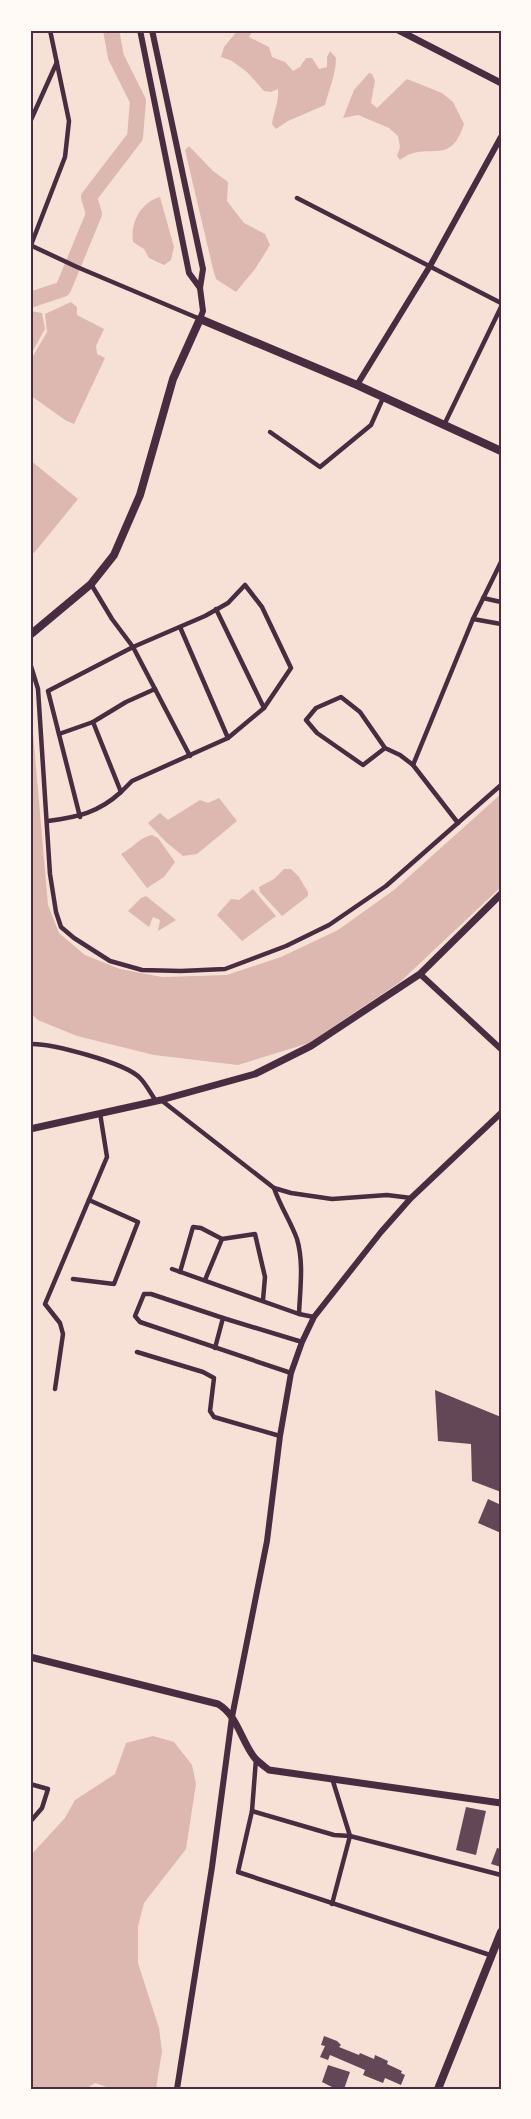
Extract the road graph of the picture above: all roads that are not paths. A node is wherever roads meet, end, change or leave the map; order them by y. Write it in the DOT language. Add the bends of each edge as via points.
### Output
graph roads {
  1 [pos="50,30"];
  2 [pos="140,30"];
  3 [pos="152,30"];
  4 [pos="398,30"];
  5 [pos="58,60"];
  6 [pos="501,83"];
  7 [pos="30,122"];
  8 [pos="501,137"];
  9 [pos="297,198"];
  10 [pos="30,245"];
  11 [pos="430,266"];
  12 [pos="200,288"];
  13 [pos="501,305"];
  14 [pos="200,319"];
  15 [pos="357,385"];
  16 [pos="384,398"];
  17 [pos="444,425"];
  18 [pos="270,432"];
  19 [pos="501,451"];
  20 [pos="501,562"];
  21 [pos="500,569"];
  22 [pos="91,584"];
  23 [pos="483,598"];
  24 [pos="501,602"];
  25 [pos="216,609"];
  26 [pos="474,619"];
  27 [pos="501,624"];
  28 [pos="180,627"];
  29 [pos="30,634"];
  30 [pos="133,647"];
  31 [pos="30,663"];
  32 [pos="154,689"];
  33 [pos="264,708"];
  34 [pos="93,722"];
  35 [pos="59,734"];
  36 [pos="228,738"];
  37 [pos="386,748"];
  38 [pos="190,756"];
  39 [pos="413,765"];
  40 [pos="501,785"];
  41 [pos="121,792"];
  42 [pos="80,817"];
  43 [pos="48,821"];
  44 [pos="458,823"];
  45 [pos="501,894"];
  46 [pos="420,974"];
  47 [pos="30,1044"];
  48 [pos="501,1049"];
  49 [pos="158,1100"];
  50 [pos="100,1113"];
  51 [pos="501,1113"];
  52 [pos="30,1129"];
  53 [pos="274,1188"];
  54 [pos="411,1198"];
  55 [pos="89,1200"];
  56 [pos="222,1239"];
  57 [pos="172,1269"];
  58 [pos="180,1272"];
  59 [pos="72,1279"];
  60 [pos="205,1280"];
  61 [pos="263,1300"];
  62 [pos="299,1314"];
  63 [pos="314,1317"];
  64 [pos="223,1318"];
  65 [pos="302,1342"];
  66 [pos="215,1348"];
  67 [pos="137,1352"];
  68 [pos="291,1373"];
  69 [pos="56,1389"];
  70 [pos="280,1436"];
  71 [pos="30,1657"];
  72 [pos="231,1717"];
  73 [pos="256,1759"];
  74 [pos="332,1778"];
  75 [pos="30,1784"];
  76 [pos="501,1803"];
  77 [pos="252,1811"];
  78 [pos="30,1822"];
  79 [pos="350,1836"];
  80 [pos="501,1875"];
  81 [pos="332,1904"];
  82 [pos="501,1932"];
  83 [pos="490,1955"];
  84 [pos="177,2089"];
  85 [pos="438,2089"];
  1 -- 5 [label="street"];
  2 -- 12 [label="street" via="189,273"];
  3 -- 12 [label="street" via="202,270"];
  4 -- 6 [label="main road"];
  5 -- 7 [label="street"];
  5 -- 10 [label="street" via="69,121 65,157"];
  8 -- 11 [label="street"];
  9 -- 11 [label="street"];
  10 -- 14 [label="street"];
  11 -- 13 [label="street"];
  11 -- 15 [label="street"];
  12 -- 14 [label="street"];
  13 -- 17 [label="street"];
  14 -- 15 [label="main road"];
  14 -- 22 [label="main road" via="173,379 129,526 114,555"];
  15 -- 16 [label="main road"];
  16 -- 17 [label="main road"];
  16 -- 18 [label="street" via="371,425 320,467"];
  17 -- 19 [label="main road"];
  20 -- 21 [label="street"];
  21 -- 23 [label="street"];
  22 -- 29 [label="main road"];
  22 -- 30 [label="street"];
  23 -- 24 [label="street"];
  23 -- 26 [label="street"];
  25 -- 28 [label="street"];
  25 -- 33 [label="street"];
  25 -- 33 [label="street" via="228,603 245,585 262,607 291,668"];
  26 -- 27 [label="street"];
  26 -- 39 [label="street"];
  28 -- 30 [label="street"];
  28 -- 36 [label="street"];
  30 -- 32 [label="street"];
  30 -- 35 [label="street" via="48,691"];
  31 -- 43 [label="street" via="38,689"];
  32 -- 34 [label="street"];
  32 -- 38 [label="street"];
  33 -- 36 [label="street"];
  34 -- 35 [label="street"];
  34 -- 41 [label="street"];
  35 -- 42 [label="street"];
  36 -- 38 [label="street"];
  37 -- 37 [label="street" via="363,765 317,733 306,720 316,708 341,697 360,712"];
  37 -- 39 [label="street"];
  38 -- 41 [label="street" via="132,781"];
  39 -- 44 [label="street"];
  40 -- 44 [label="street"];
  41 -- 42 [label="street" via="108,804"];
  42 -- 43 [label="street"];
  43 -- 44 [label="street" via="50,874 61,927 110,962 142,970 181,971 225,969 330,925 386,886"];
  45 -- 46 [label="main road"];
  46 -- 48 [label="street"];
  46 -- 49 [label="main road" via="311,1046 255,1074"];
  47 -- 49 [label="street" via="57,1046 127,1069 140,1077"];
  49 -- 50 [label="main road"];
  49 -- 53 [label="street"];
  50 -- 52 [label="main road"];
  50 -- 55 [label="street" via="108,1157"];
  51 -- 54 [label="street"];
  53 -- 54 [label="street" via="332,1199 387,1195"];
  53 -- 62 [label="street" via="301,1259"];
  54 -- 63 [label="street"];
  55 -- 59 [label="street" via="138,1222 114,1284"];
  55 -- 69 [label="street" via="45,1304 60,1323 63,1334"];
  56 -- 58 [label="street" via="193,1227"];
  56 -- 60 [label="street"];
  56 -- 61 [label="street" via="255,1234 265,1277"];
  57 -- 58 [label="street"];
  58 -- 60 [label="street"];
  60 -- 61 [label="street"];
  61 -- 62 [label="street"];
  62 -- 63 [label="street"];
  63 -- 65 [label="street"];
  64 -- 65 [label="street"];
  64 -- 66 [label="street"];
  64 -- 66 [label="street" via="151,1294 144,1294 135,1316 140,1322"];
  65 -- 68 [label="street"];
  66 -- 68 [label="street"];
  67 -- 70 [label="street" via="214,1378 210,1411 214,1417"];
  68 -- 70 [label="street"];
  70 -- 72 [label="street" via="267,1541"];
  71 -- 72 [label="main road" via="218,1704"];
  72 -- 73 [label="main road"];
  72 -- 84 [label="street"];
  73 -- 74 [label="main road" via="269,1770"];
  73 -- 77 [label="street"];
  74 -- 76 [label="main road"];
  74 -- 79 [label="street"];
  75 -- 78 [label="street" via="48,1789 42,1808"];
  77 -- 79 [label="street"];
  77 -- 81 [label="street" via="238,1872"];
  79 -- 80 [label="street"];
  79 -- 81 [label="street"];
  81 -- 83 [label="street"];
  82 -- 83 [label="highway"];
  83 -- 85 [label="highway"];
}
